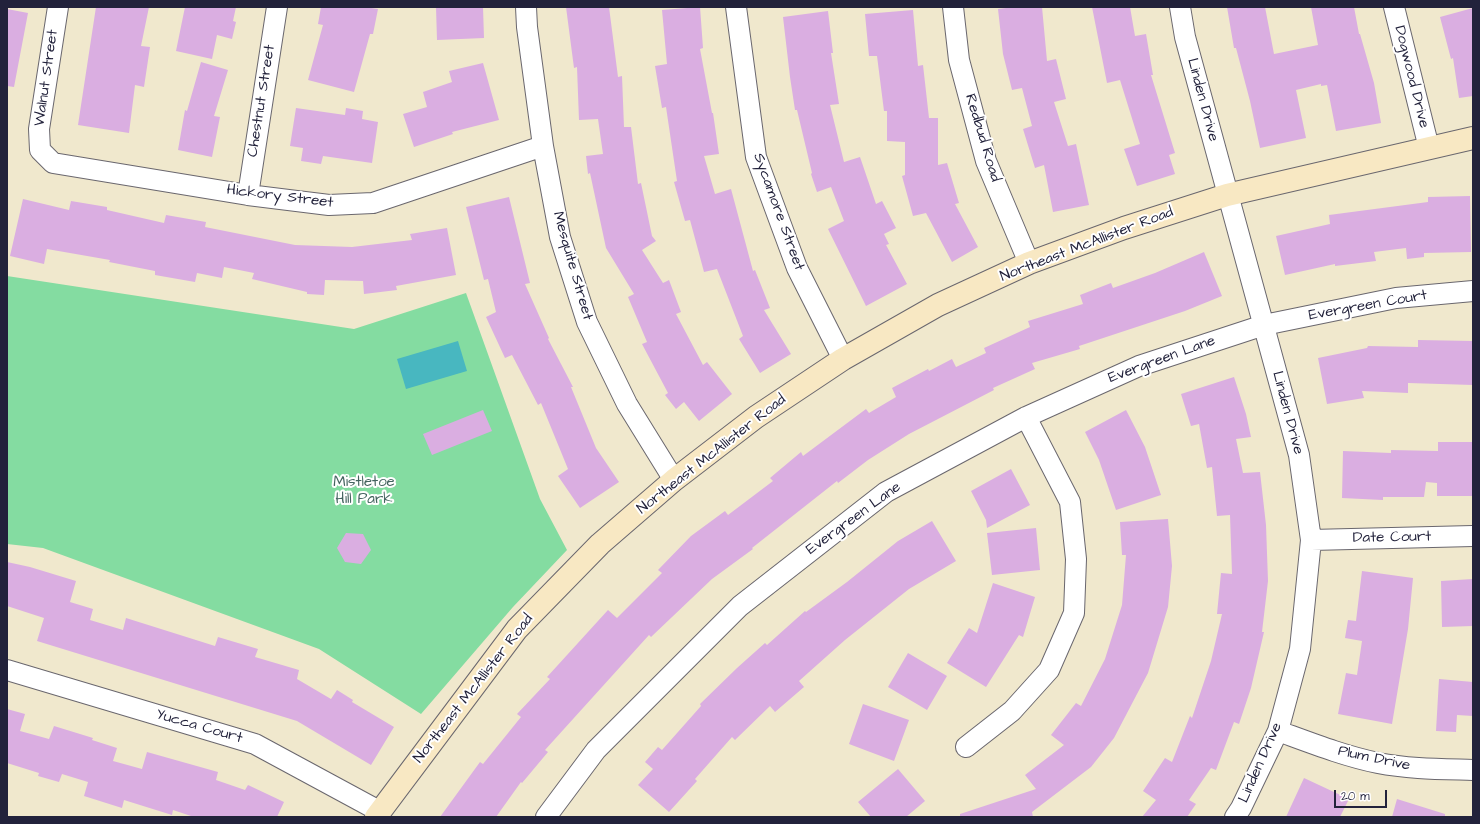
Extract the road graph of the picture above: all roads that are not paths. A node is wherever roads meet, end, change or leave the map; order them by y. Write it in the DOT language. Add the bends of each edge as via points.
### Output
graph roads {
  1 [pos="58,7"];
  2 [pos="277,7"];
  3 [pos="526,7"];
  4 [pos="736,7"];
  5 [pos="953,7"];
  6 [pos="1180,7"];
  7 [pos="1394,7"];
  8 [pos="1473,138"];
  9 [pos="543,146"];
  10 [pos="1429,148"];
  11 [pos="40,150"];
  12 [pos="248,195"];
  13 [pos="1227,195"];
  14 [pos="1029,263"];
  15 [pos="1473,291"];
  16 [pos="1264,325"];
  17 [pos="843,359"];
  18 [pos="1026,417"];
  19 [pos="674,480"];
  20 [pos="1473,536"];
  21 [pos="1311,540"];
  22 [pos="7,670"];
  23 [pos="1278,731"];
  24 [pos="966,747"];
  25 [pos="1473,770"];
  26 [pos="378,814"];
  27 [pos="546,817"];
  28 [pos="1235,817"];
  1 -- 11 [label="street, Walnut Street" via="39,129"];
  2 -- 12 [label="street, Chestnut Street"];
  3 -- 9 [label="street, Mesquite Street"];
  4 -- 17 [label="street, Sycamore Street" via="756,157 797,268"];
  5 -- 14 [label="street, Redbud Road" via="959,60 986,161"];
  6 -- 13 [label="street, Linden Drive" via="1185,36"];
  7 -- 10 [label="street, Dogwood Drive"];
  8 -- 10 [label="street, Northeast McAllister Road"];
  9 -- 12 [label="street, Hickory Street" via="373,203 329,205"];
  9 -- 19 [label="street, Mesquite Street" via="560,237 587,322 627,404"];
  10 -- 13 [label="street, Northeast McAllister Road"];
  11 -- 12 [label="street, Hickory Street" via="53,163"];
  13 -- 14 [label="street, Northeast McAllister Road" via="1124,228"];
  13 -- 16 [label="street, Linden Drive"];
  14 -- 17 [label="street, Northeast McAllister Road" via="938,305"];
  15 -- 16 [label="street, Evergreen Court" via="1396,298"];
  16 -- 18 [label="street, Evergreen Lane" via="1139,366"];
  16 -- 21 [label="street, Linden Drive" via="1299,455"];
  17 -- 19 [label="street, Northeast McAllister Road" via="756,417"];
  18 -- 24 [label="street" via="1070,502 1076,559 1074,613 1049,670 1012,711"];
  18 -- 27 [label="street, Evergreen Lane" via="886,492 740,606 596,750"];
  19 -- 26 [label="street, Northeast McAllister Road" via="600,544 517,629"];
  20 -- 21 [label="street, Date Court"];
  21 -- 23 [label="street, Linden Drive" via="1300,649"];
  22 -- 26 [label="street, Yucca Court" via="255,744"];
  23 -- 25 [label="street, Plum Drive" via="1326,749 1378,763 1413,768"];
  23 -- 28 [label="street, Linden Drive"];
}
